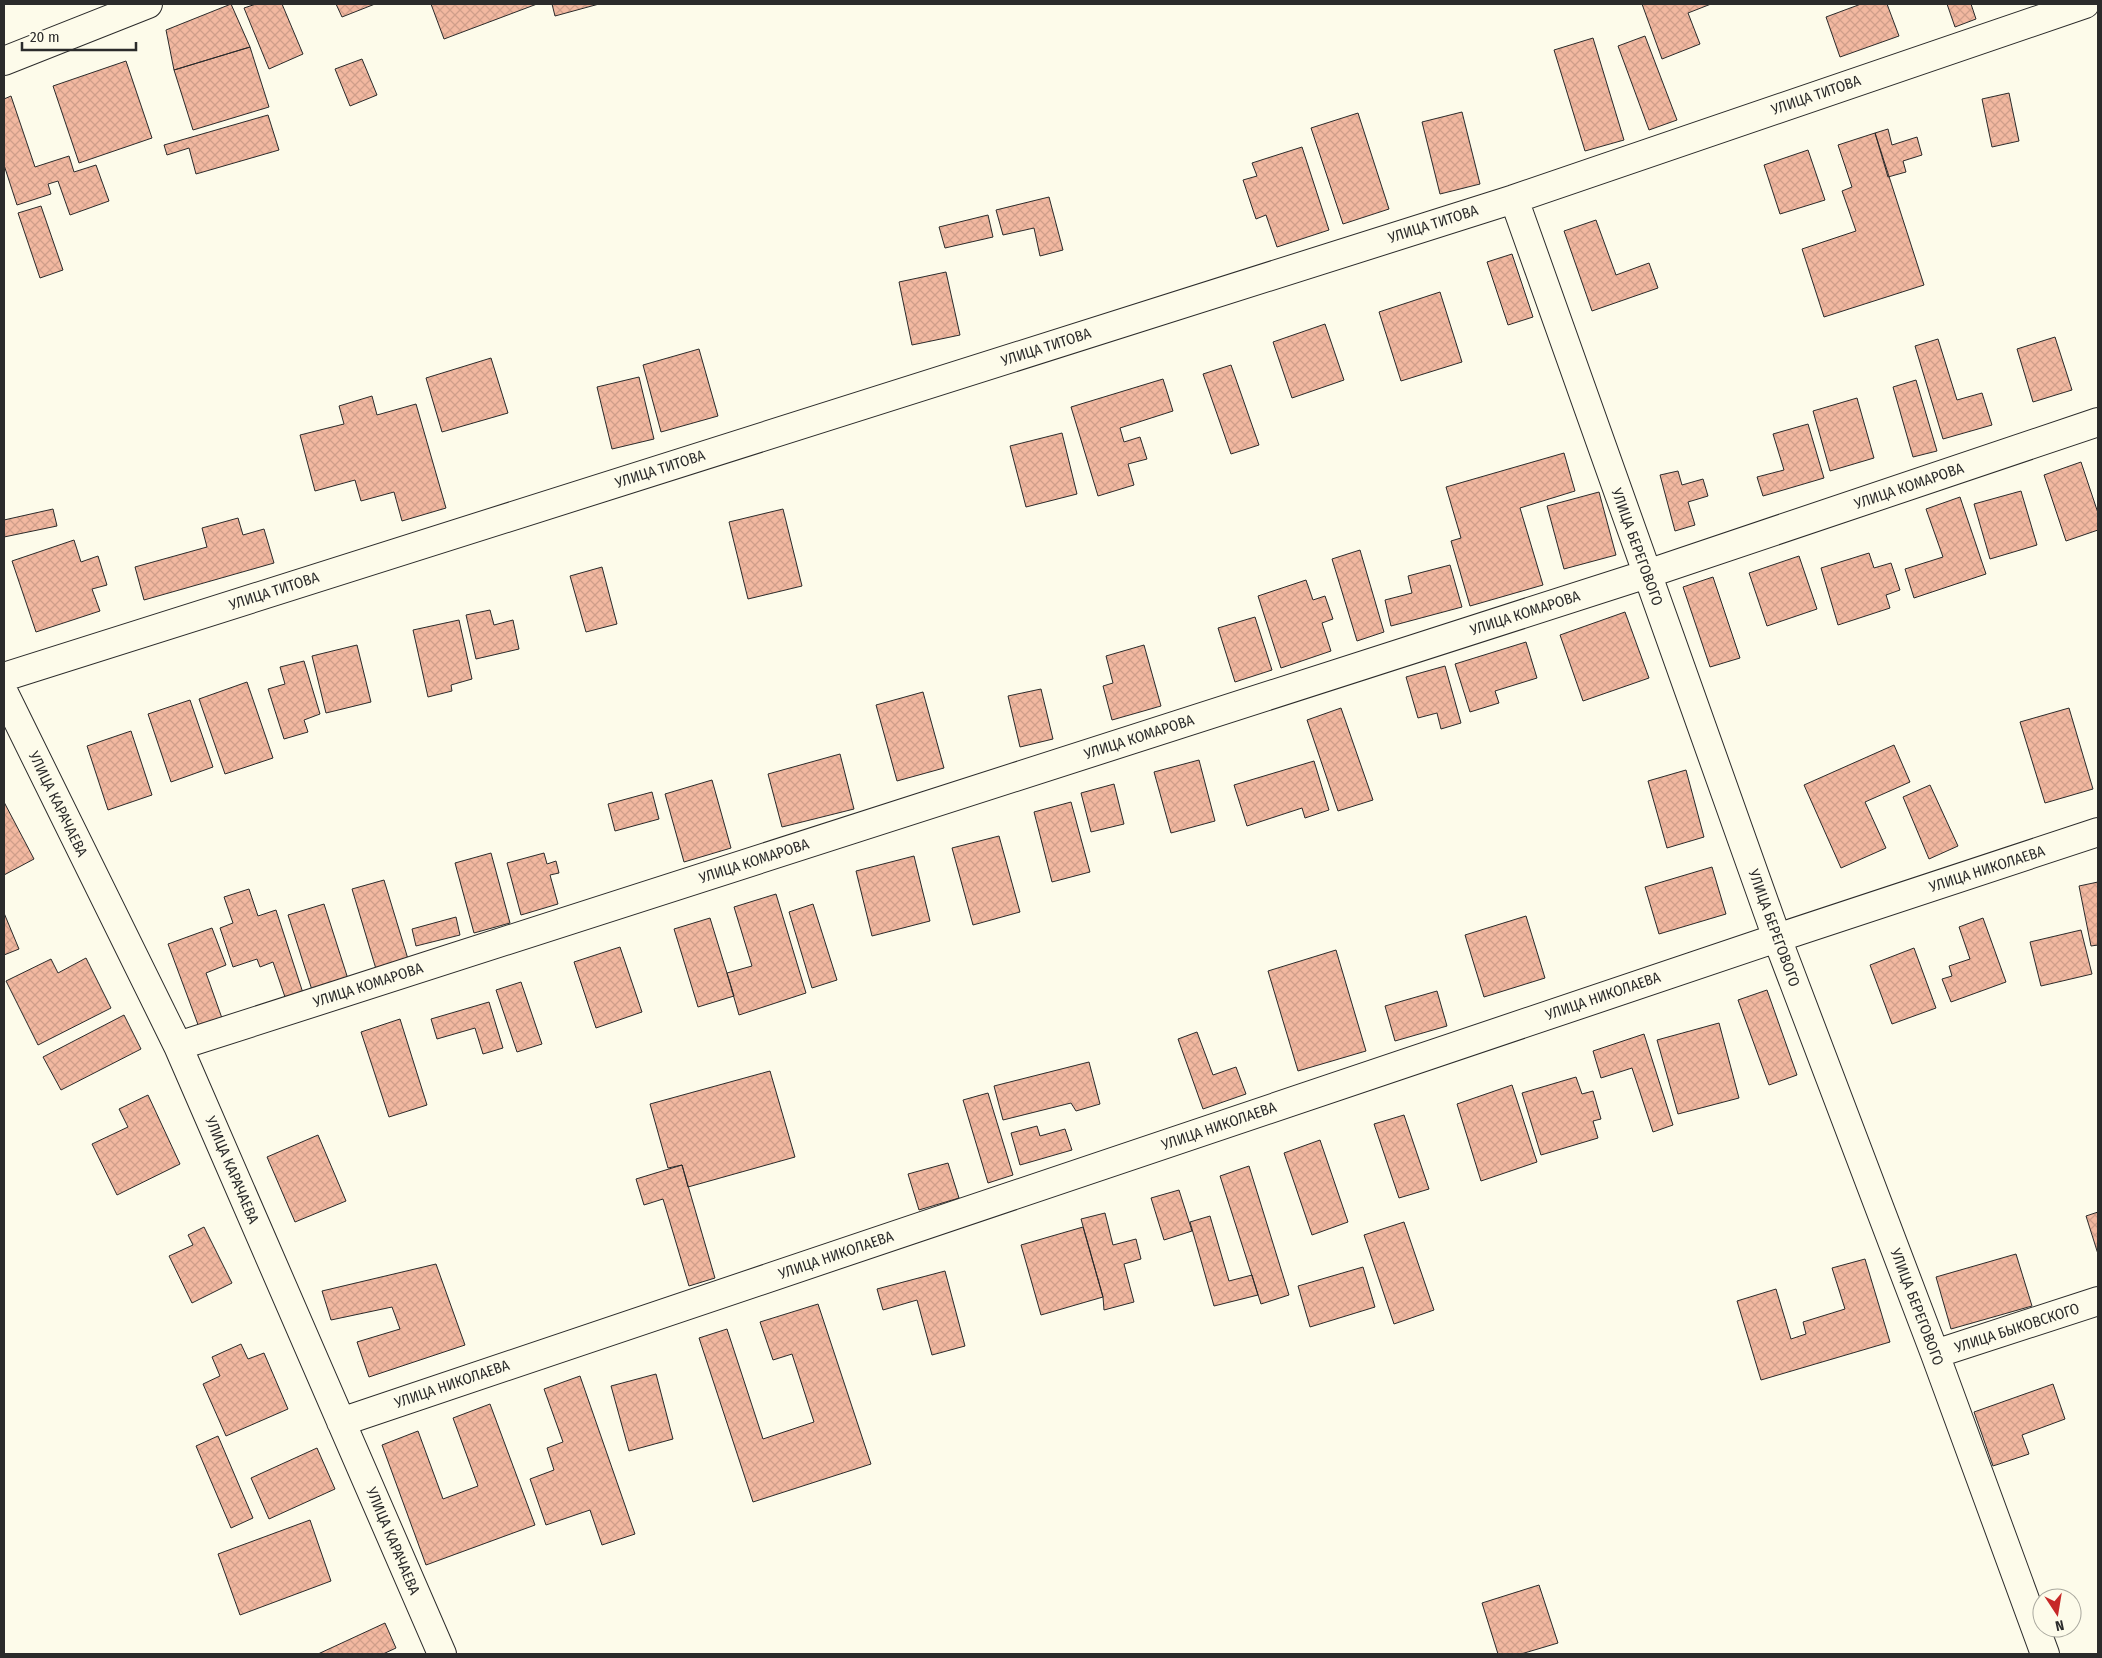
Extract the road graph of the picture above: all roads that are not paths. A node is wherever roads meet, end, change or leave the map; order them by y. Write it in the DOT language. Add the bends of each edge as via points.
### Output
graph roads {
  1 [pos="148,4"];
  2 [pos="2085,4"];
  3 [pos="4,62"];
  4 [pos="1514,199"];
  5 [pos="2098,422"];
  6 [pos="1646,574"];
  7 [pos="4,677"];
  8 [pos="4,693"];
  9 [pos="2098,832"];
  10 [pos="1777,938"];
  11 [pos="178,1046"];
  12 [pos="2098,1301"];
  13 [pos="1935,1354"];
  14 [pos="341,1422"];
  15 [pos="442,1654"];
  16 [pos="2044,1654"];
  1 -- 3 [label="street"];
  2 -- 4 [label="street, УЛИЦА ТИТОВА"];
  4 -- 6 [label="street, УЛИЦА БЕРЕГОВОГО"];
  4 -- 7 [label="street, УЛИЦА ТИТОВА"];
  5 -- 6 [label="street, УЛИЦА КОМАРОВА"];
  6 -- 10 [label="street, УЛИЦА БЕРЕГОВОГО"];
  6 -- 11 [label="street, УЛИЦА КОМАРОВА"];
  8 -- 11 [label="street, УЛИЦА КАРАЧАЕВА"];
  9 -- 10 [label="street, УЛИЦА НИКОЛАЕВА"];
  10 -- 13 [label="street, УЛИЦА БЕРЕГОВОГО"];
  10 -- 14 [label="street, УЛИЦА НИКОЛАЕВА"];
  11 -- 14 [label="street, УЛИЦА КАРАЧАЕВА"];
  12 -- 13 [label="street, УЛИЦА БЫКОВСКОГО"];
  13 -- 16 [label="street, УЛИЦА БЕРЕГОВОГО"];
  14 -- 15 [label="street, УЛИЦА КАРАЧАЕВА"];
}
